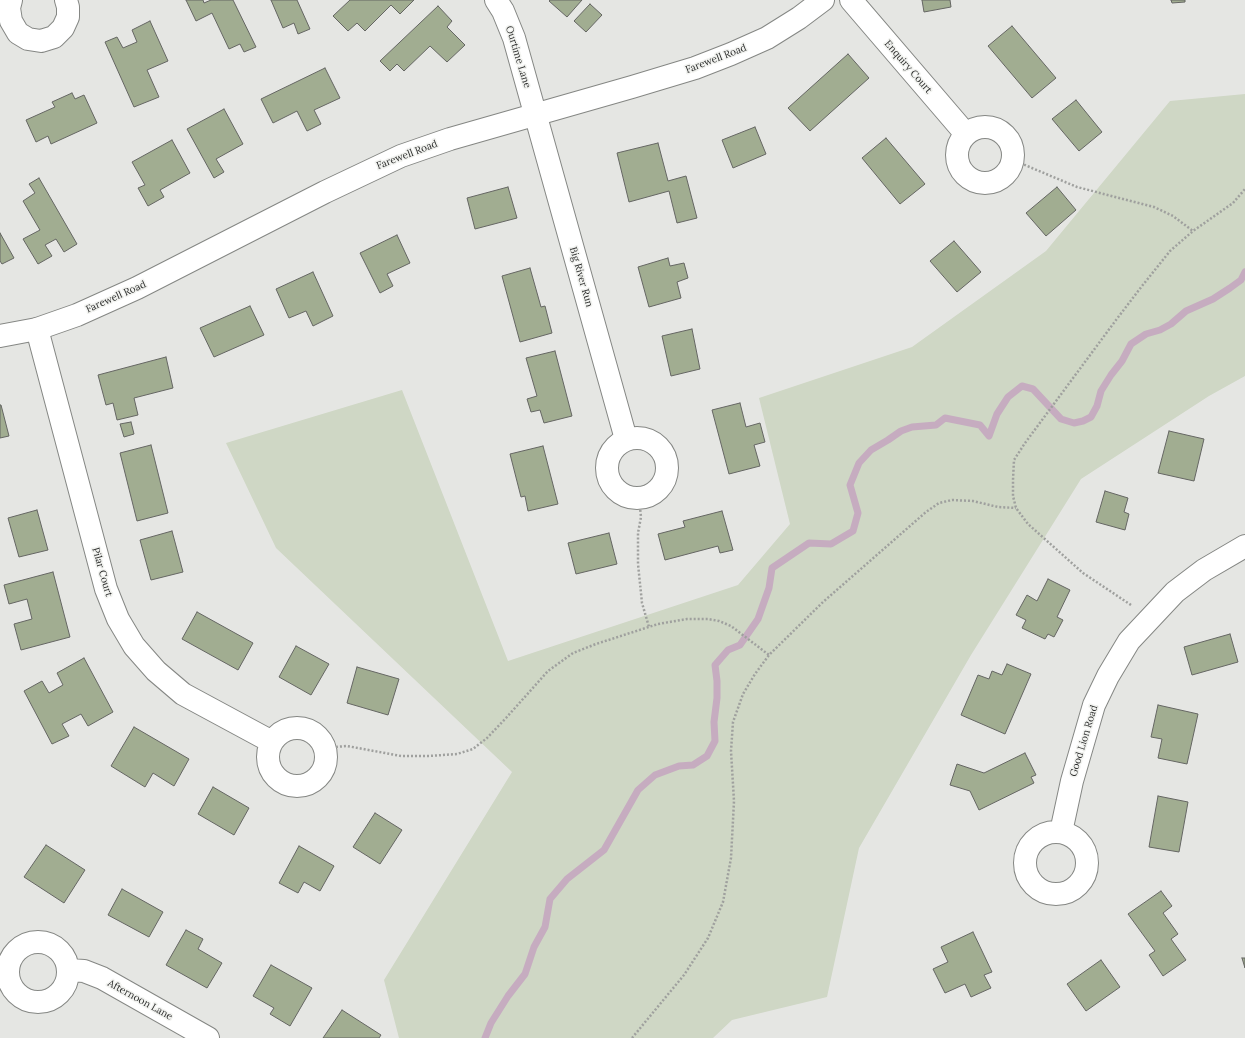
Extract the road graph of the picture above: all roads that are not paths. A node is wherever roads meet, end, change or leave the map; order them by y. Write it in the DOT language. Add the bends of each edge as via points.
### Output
graph roads {
  1 [pos="11,0"];
  2 [pos="66,0"];
  3 [pos="496,0"];
  4 [pos="823,0"];
  5 [pos="850,0"];
  6 [pos="535,115"];
  7 [pos="965,133"];
  8 [pos="36,329"];
  9 [pos="0,336"];
  10 [pos="626,439"];
  11 [pos="1245,546"];
  12 [pos="272,742"];
  13 [pos="1061,832"];
  14 [pos="69,970"];
  15 [pos="208,1038"];
  1 -- 2 [label="street" via="11,21 18,33 28,39 41,41 54,37 63,28 68,17"];
  3 -- 6 [label="street, Ourtime Lane" via="514,38"];
  4 -- 6 [label="street, Farewell Road" via="767,38 731,54 674,74"];
  5 -- 7 [label="street, Enquiry Court"];
  6 -- 8 [label="street, Farewell Road" via="401,156 138,288 77,315"];
  6 -- 10 [label="street, Big River Run"];
  7 -- 7 [label="street" via="959,141 956,155 960,169 966,177 985,184 1002,178 1010,169 1013,160 1010,140 995,128 985,126"];
  8 -- 9 [label="street, Farewell Road"];
  8 -- 12 [label="street, Pilar Court" via="106,589 118,619 134,646 156,672 184,694"];
  10 -- 10 [label="street" via="614,448 607,462 608,477 616,490 624,495 639,498 651,494 662,484 666,472 665,458 651,441 641,438"];
  11 -- 13 [label="street, Good Lion Road" via="1204,570 1175,592 1129,641 1094,705 1072,781"];
  12 -- 12 [label="street" via="283,732 298,728 310,732 324,748 326,760 322,772 314,781 298,787 285,784 277,779 269,768 268,755"];
  14 -- 15 [label="street, Afternoon Lane" via="84,971 102,978"];
}
